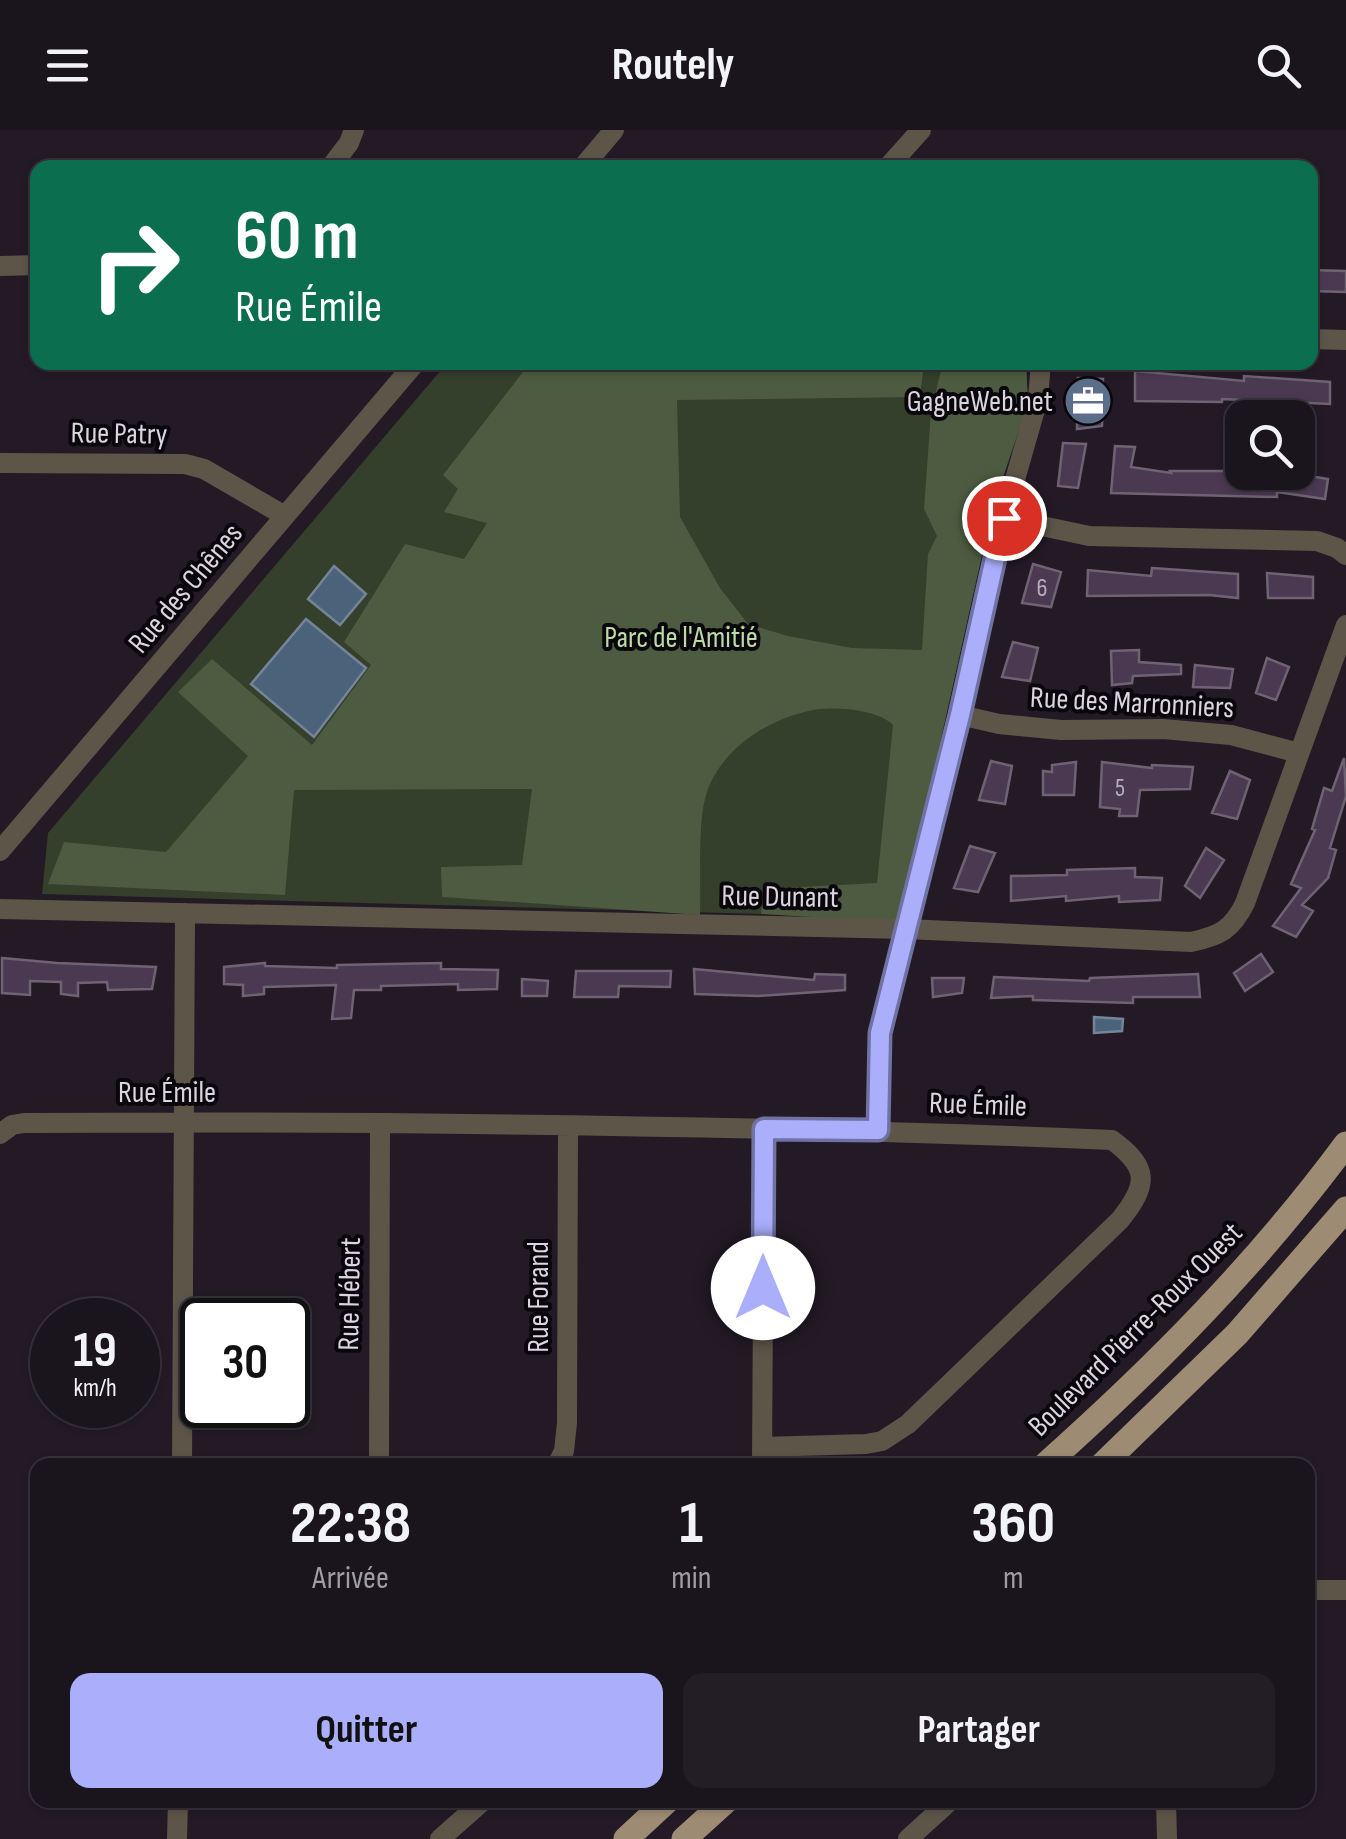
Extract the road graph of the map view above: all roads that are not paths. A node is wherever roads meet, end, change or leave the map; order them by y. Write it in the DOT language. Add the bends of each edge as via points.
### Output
graph roads {
  1 [pos="354,130"];
  2 [pos="614,130"];
  3 [pos="921,130"];
  4 [pos="336,160"];
  5 [pos="589,160"];
  6 [pos="894,160"];
  7 [pos="30,265"];
  8 [pos="0,266"];
  9 [pos="1318,340"];
  10 [pos="1346,340"];
  11 [pos="409,370"];
  12 [pos="1040,370"];
  13 [pos="0,463"];
  14 [pos="285,516"];
  15 [pos="1004,518"];
  16 [pos="1346,555"];
  17 [pos="1346,625"];
  18 [pos="960,715"];
  19 [pos="1300,753"];
  20 [pos="0,852"];
  21 [pos="0,909"];
  22 [pos="186,913"];
  23 [pos="906,929"];
  24 [pos="183,1122"];
  25 [pos="380,1124"];
  26 [pos="568,1126"];
  27 [pos="764,1129"];
  28 [pos="878,1130"];
  29 [pos="0,1134"];
  30 [pos="1346,1144"];
  31 [pos="1346,1209"];
  32 [pos="762,1456"];
  33 [pos="182,1458"];
  34 [pos="379,1458"];
  35 [pos="561,1458"];
  36 [pos="1053,1458"];
  37 [pos="1109,1458"];
  38 [pos="1315,1590"];
  39 [pos="1346,1590"];
  40 [pos="178,1808"];
  41 [pos="475,1808"];
  42 [pos="659,1808"];
  43 [pos="718,1808"];
  44 [pos="941,1808"];
  45 [pos="1166,1808"];
  46 [pos="177,1839"];
  47 [pos="440,1839"];
  48 [pos="626,1839"];
  49 [pos="684,1839"];
  50 [pos="908,1839"];
  51 [pos="1167,1839"];
  1 -- 4 [label="street"];
  2 -- 5 [label="street"];
  3 -- 6 [label="street"];
  7 -- 8 [label="street"];
  9 -- 10 [label="street"];
  11 -- 14 [label="street, Rue des Chênes"];
  12 -- 15 [label="street"];
  13 -- 14 [label="street, Rue Patry" via="185,464"];
  14 -- 20 [label="street, Rue des Chênes"];
  15 -- 16 [label="street" via="1089,536 1316,541"];
  15 -- 18 [label="street"];
  17 -- 19 [label="street, Rue Dunant"];
  18 -- 19 [label="street, Rue des Marronniers" via="1061,730 1231,735"];
  18 -- 23 [label="street"];
  19 -- 23 [label="street, Rue Dunant" via="1245,904 1219,936 1191,942"];
  21 -- 22 [label="street, Rue Dunant"];
  22 -- 23 [label="street, Rue Dunant"];
  22 -- 24 [label="street"];
  23 -- 28 [label="street" via="880,1033"];
  24 -- 25 [label="street, Rue Émile"];
  24 -- 29 [label="street, Rue Émile" via="24,1123"];
  24 -- 33 [label="street"];
  25 -- 26 [label="street, Rue Émile"];
  25 -- 34 [label="street, Rue Hébert"];
  26 -- 27 [label="street, Rue Émile"];
  26 -- 35 [label="street, Rue Forand" via="568,1423"];
  27 -- 28 [label="street, Rue Émile"];
  27 -- 32 [label="street"];
  28 -- 32 [label="street, Rue Émile" via="1112,1140 1138,1165 1140,1196 894,1435"];
  30 -- 36 [label="main road, Boulevard Pierre-Roux Ouest" via="1220,1299"];
  31 -- 37 [label="main road" via="1238,1334"];
  38 -- 39 [label="street"];
  40 -- 46 [label="street"];
  41 -- 47 [label="street"];
  42 -- 48 [label="main road"];
  43 -- 49 [label="main road"];
  44 -- 50 [label="street"];
  45 -- 51 [label="street"];
}
